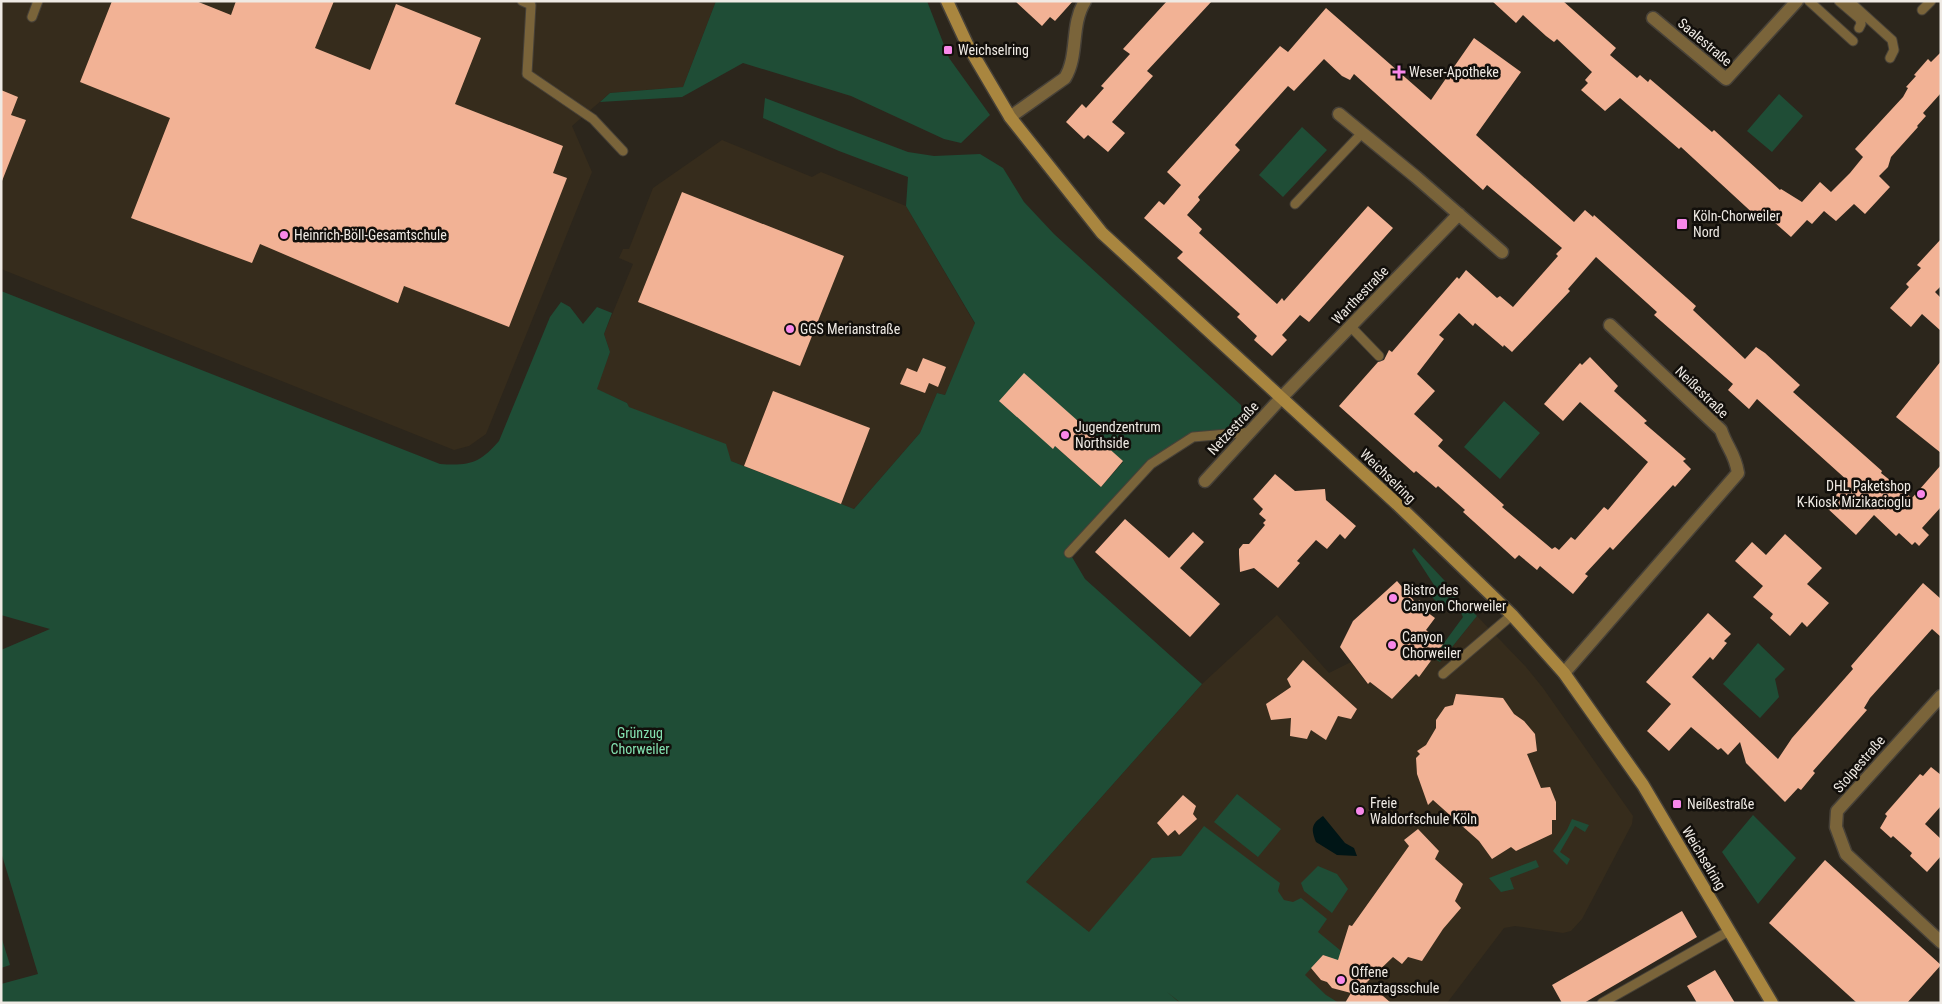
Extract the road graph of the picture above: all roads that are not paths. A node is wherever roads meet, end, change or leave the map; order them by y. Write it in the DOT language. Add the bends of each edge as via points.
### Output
graph roads {
  1 [pos="38,1"];
  2 [pos="522,1"];
  3 [pos="947,1"];
  4 [pos="1085,1"];
  5 [pos="1797,1"];
  6 [pos="1809,1"];
  7 [pos="1839,1"];
  8 [pos="1849,1"];
  9 [pos="1931,1"];
  10 [pos="1922,10"];
  11 [pos="32,17"];
  12 [pos="1654,18"];
  13 [pos="1859,28"];
  14 [pos="1853,41"];
  15 [pos="1890,58"];
  16 [pos="1339,114"];
  17 [pos="1010,117"];
  18 [pos="1362,133"];
  19 [pos="623,151"];
  20 [pos="1295,204"];
  21 [pos="1459,214"];
  22 [pos="1502,252"];
  23 [pos="1610,325"];
  24 [pos="1351,328"];
  25 [pos="1379,356"];
  26 [pos="1282,397"];
  27 [pos="1250,432"];
  28 [pos="1205,481"];
  29 [pos="1069,553"];
  30 [pos="1512,615"];
  31 [pos="1564,673"];
  32 [pos="1443,674"];
  33 [pos="1941,696"];
  34 [pos="1729,931"];
  35 [pos="1941,942"];
  36 [pos="1602,1003"];
  37 [pos="1772,1003"];
  1 -- 11 [label="lane"];
  2 -- 19 [label="lane" via="531,5 527,74 593,119"];
  3 -- 17 [label="street, Weichselring" via="967,44"];
  4 -- 17 [label="street" via="1076,22 1070,70 1064,78"];
  5 -- 12 [label="street, Saalestraße" via="1726,79"];
  6 -- 14 [label="lane"];
  7 -- 13 [label="lane" via="1860,19"];
  8 -- 15 [label="lane" via="1892,40 1894,50"];
  9 -- 10 [label="lane"];
  16 -- 18 [label="street"];
  17 -- 26 [label="street, Weichselring" via="1102,233"];
  18 -- 20 [label="lane"];
  18 -- 21 [label="street"];
  21 -- 22 [label="street"];
  21 -- 24 [label="street, Warthestraße"];
  23 -- 31 [label="street, Neißestraße" via="1721,430 1725,444 1736,457 1738,473"];
  24 -- 25 [label="lane"];
  24 -- 26 [label="street, Warthestraße"];
  26 -- 27 [label="street, Netzestraße"];
  26 -- 30 [label="street, Weichselring"];
  27 -- 28 [label="street, Netzestraße"];
  27 -- 29 [label="lane" via="1193,437 1151,464"];
  30 -- 31 [label="street, Weichselring"];
  30 -- 32 [label="lane"];
  31 -- 34 [label="street, Weichselring" via="1643,785"];
  33 -- 35 [label="street, Stolpestraße" via="1838,811 1836,827 1846,854"];
  34 -- 36 [label="lane"];
  34 -- 37 [label="street, Weichselring"];
}
